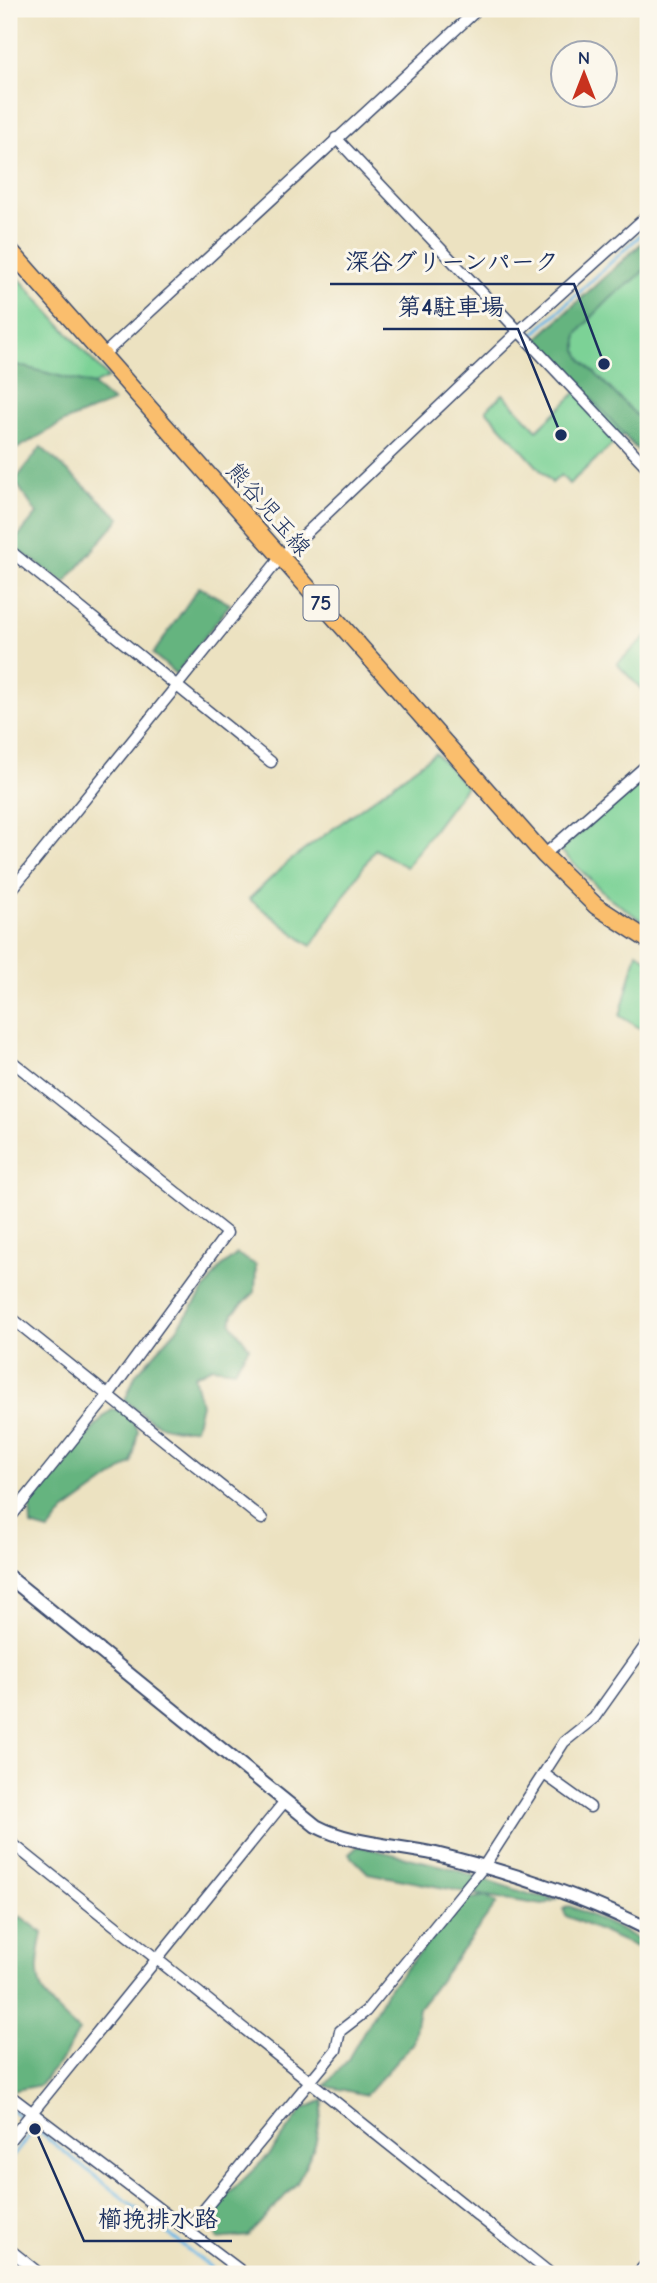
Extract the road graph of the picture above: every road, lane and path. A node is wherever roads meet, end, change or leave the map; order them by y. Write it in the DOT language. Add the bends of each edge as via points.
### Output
graph roads {
  1 [pos="478,9"];
  2 [pos="336,138"];
  3 [pos="648,215"];
  4 [pos="9,249"];
  5 [pos="520,330"];
  6 [pos="103,355"];
  7 [pos="648,468"];
  8 [pos="9,550"];
  9 [pos="281,557"];
  10 [pos="177,686"];
  11 [pos="271,762"];
  12 [pos="648,764"];
  13 [pos="544,855"];
  14 [pos="9,893"];
  15 [pos="648,940"];
  16 [pos="9,1059"];
  17 [pos="9,1316"];
  18 [pos="107,1397"];
  19 [pos="9,1519"];
  20 [pos="262,1519"];
  21 [pos="9,1577"];
  22 [pos="648,1642"];
  23 [pos="544,1774"];
  24 [pos="285,1801"];
  25 [pos="590,1807"];
  26 [pos="9,1842"];
  27 [pos="484,1866"];
  28 [pos="648,1929"];
  29 [pos="155,1960"];
  30 [pos="310,2084"];
  31 [pos="9,2095"];
  32 [pos="31,2113"];
  33 [pos="9,2141"];
  34 [pos="188,2229"];
  35 [pos="9,2249"];
  36 [pos="648,2262"];
  37 [pos="40,2274"];
  38 [pos="245,2274"];
  39 [pos="551,2274"];
  40 [pos="637,2274"];
  1 -- 2 [label="street"];
  2 -- 5 [label="street"];
  2 -- 6 [label="street"];
  3 -- 5 [label="street"];
  4 -- 6 [label="main road, 熊谷児玉線 / 75"];
  5 -- 7 [label="street"];
  5 -- 9 [label="street"];
  6 -- 9 [label="main road, 熊谷児玉線 / 75"];
  8 -- 10 [label="street"];
  9 -- 10 [label="street"];
  9 -- 13 [label="main road, 熊谷児玉線 / 75"];
  10 -- 11 [label="street"];
  10 -- 14 [label="street"];
  12 -- 13 [label="street"];
  13 -- 15 [label="main road, 熊谷児玉線 / 75" via="596,906"];
  16 -- 18 [label="street" via="227,1233"];
  17 -- 18 [label="street"];
  18 -- 19 [label="street"];
  18 -- 20 [label="street"];
  21 -- 24 [label="street"];
  22 -- 23 [label="street" via="594,1718 564,1742"];
  23 -- 25 [label="street"];
  23 -- 27 [label="street"];
  24 -- 27 [label="street" via="327,1832"];
  24 -- 29 [label="street"];
  26 -- 29 [label="street"];
  27 -- 28 [label="street" via="563,1891"];
  27 -- 30 [label="street" via="366,2011 341,2031 336,2050"];
  29 -- 30 [label="street"];
  29 -- 32 [label="street"];
  30 -- 34 [label="street"];
  30 -- 39 [label="street"];
  31 -- 32 [label="street"];
  32 -- 33 [label="street"];
  32 -- 34 [label="street"];
  34 -- 38 [label="street"];
  35 -- 37 [label="street"];
  36 -- 40 [label="street"];
}
